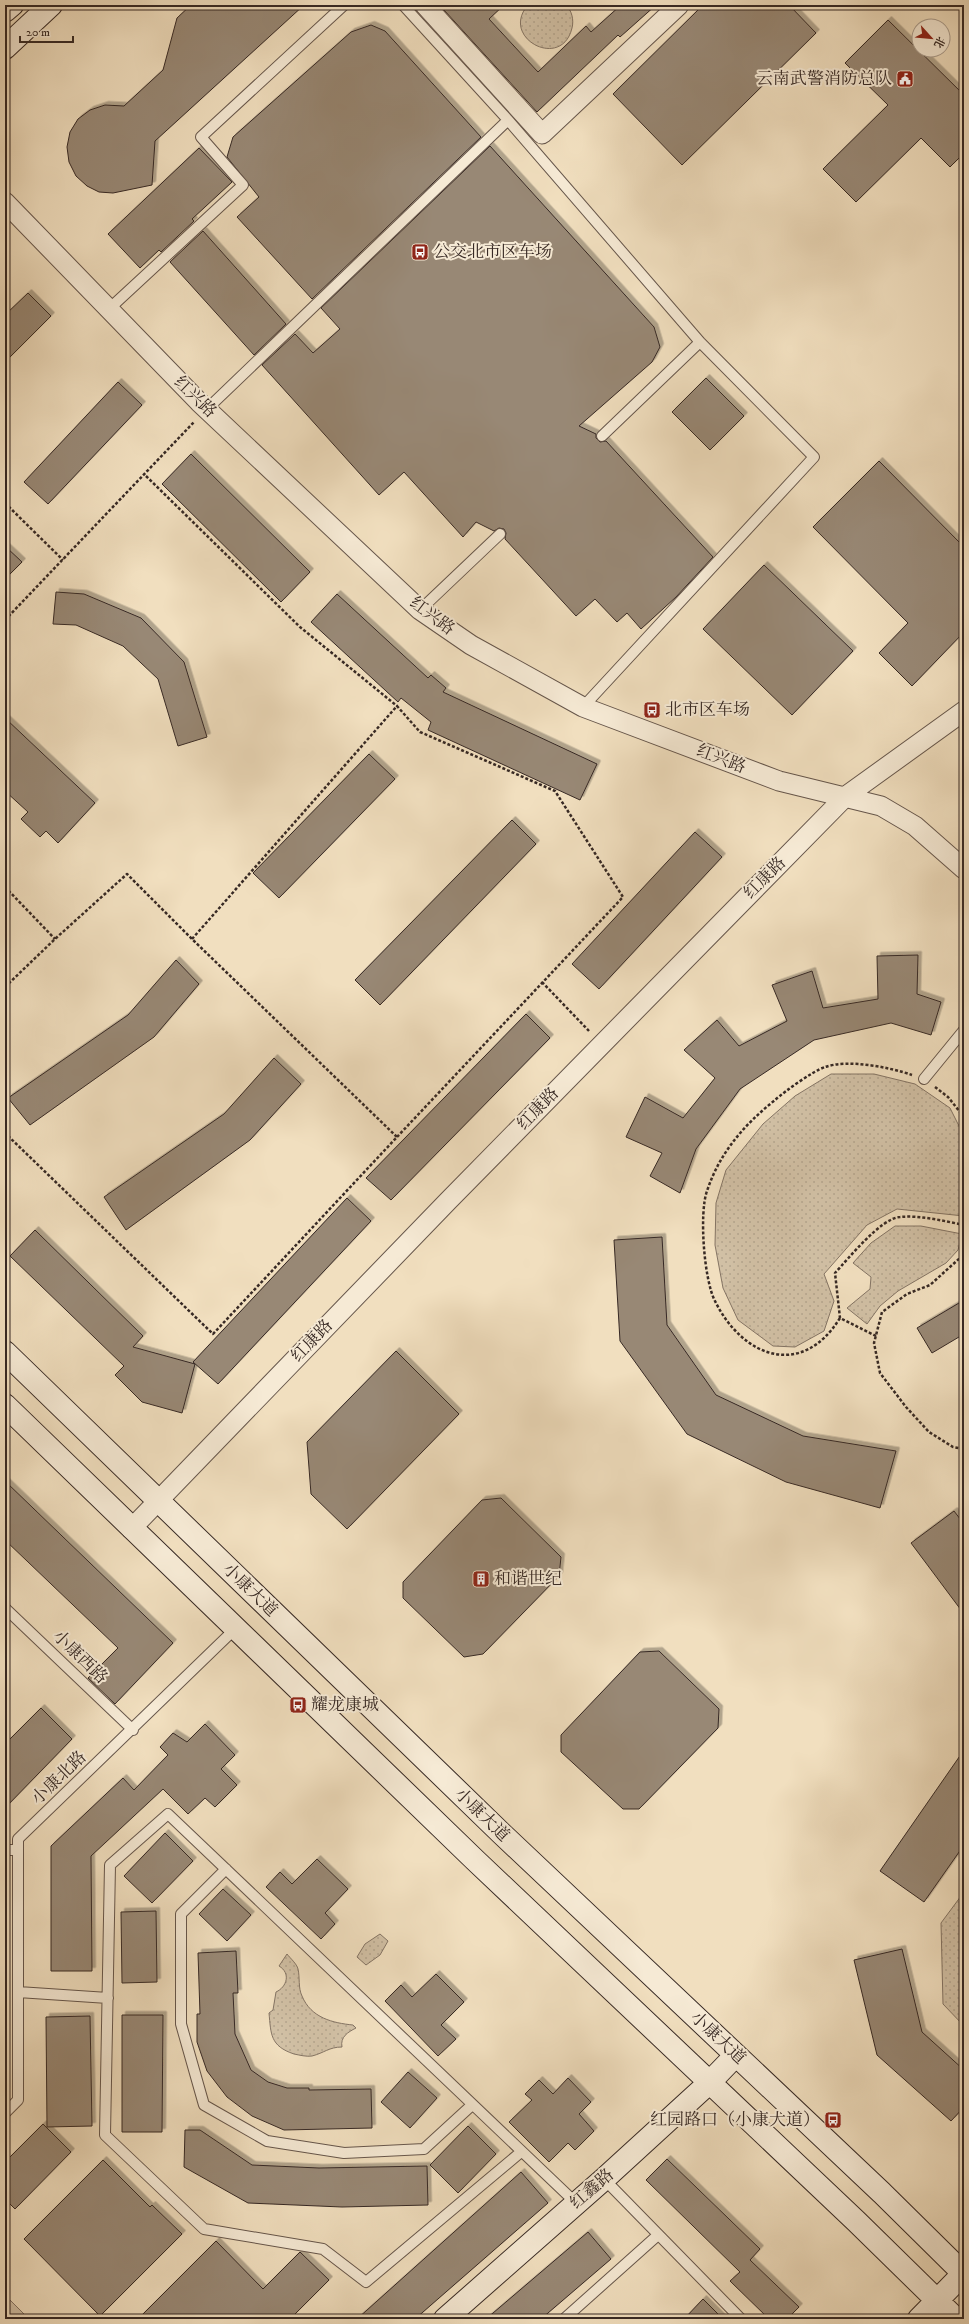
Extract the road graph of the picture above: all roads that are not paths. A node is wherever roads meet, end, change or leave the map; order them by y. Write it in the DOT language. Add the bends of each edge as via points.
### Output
graph roads {
  1 [pos="12,5"];
  2 [pos="51,5"];
  3 [pos="344,5"];
  4 [pos="403,5"];
  5 [pos="425,5"];
  6 [pos="679,5"];
  7 [pos="5,11"];
  8 [pos="5,48"];
  9 [pos="508,120"];
  10 [pos="5,202"];
  11 [pos="109,309"];
  12 [pos="700,342"];
  13 [pos="207,409"];
  14 [pos="602,436"];
  15 [pos="500,534"];
  16 [pos="420,610"];
  17 [pos="583,707"];
  18 [pos="964,710"];
  19 [pos="846,796"];
  20 [pos="964,869"];
  21 [pos="964,1030"];
  22 [pos="924,1079"];
  23 [pos="5,1352"];
  24 [pos="5,1405"];
  25 [pos="157,1501"];
  26 [pos="131,1529"];
  27 [pos="5,1608"];
  28 [pos="236,1628"];
  29 [pos="133,1730"];
  30 [pos="5,1850"];
  31 [pos="18,1850"];
  32 [pos="226,1869"];
  33 [pos="18,1992"];
  34 [pos="108,1998"];
  35 [pos="736,2055"];
  36 [pos="709,2083"];
  37 [pos="472,2105"];
  38 [pos="5,2113"];
  39 [pos="521,2152"];
  40 [pos="604,2179"];
  41 [pos="576,2203"];
  42 [pos="658,2235"];
  43 [pos="964,2273"];
  44 [pos="937,2300"];
  45 [pos="445,2319"];
  46 [pos="564,2319"];
  47 [pos="741,2319"];
  48 [pos="919,2319"];
  49 [pos="956,2319"];
  1 -- 7 [label="main road"];
  2 -- 8 [label="main road"];
  3 -- 11 [label="lane" via="201,137 243,185"];
  4 -- 9 [label="lane"];
  5 -- 6 [label="street" via="542,134"];
  9 -- 12 [label="lane"];
  9 -- 13 [label="lane"];
  10 -- 11 [label="street, 红兴路"];
  11 -- 13 [label="street, 红兴路"];
  12 -- 14 [label="lane"];
  12 -- 17 [label="lane" via="814,457"];
  13 -- 16 [label="street, 红兴路"];
  15 -- 16 [label="lane"];
  16 -- 17 [label="street, 红兴路" via="471,645"];
  17 -- 19 [label="street, 红兴路" via="779,781"];
  18 -- 19 [label="street, 红康路"];
  19 -- 20 [label="street, 红兴路" via="881,806 915,826"];
  19 -- 25 [label="street, 红康路"];
  21 -- 22 [label="lane"];
  23 -- 25 [label="main road, 小康大道"];
  24 -- 26 [label="main road"];
  25 -- 26 [label="street, 红康路"];
  25 -- 35 [label="main road, 小康大道" via="501,1833"];
  26 -- 28 [label="main road"];
  27 -- 29 [label="lane, 小康西路"];
  28 -- 29 [label="lane, 小康北路"];
  28 -- 36 [label="main road"];
  29 -- 31 [label="lane, 小康北路" via="18,1839"];
  30 -- 31 [label="lane"];
  31 -- 33 [label="lane, 小康北路"];
  32 -- 34 [label="lane" via="168,1814 110,1865"];
  32 -- 37 [label="lane"];
  32 -- 37 [label="lane" via="181,1914 181,2024 204,2105 267,2141 344,2153 424,2149"];
  33 -- 34 [label="lane"];
  33 -- 38 [label="lane, 小康北路" via="18,2100"];
  34 -- 39 [label="lane" via="105,2135 204,2229 323,2249 366,2282"];
  35 -- 36 [label="main road, 红鑫路"];
  35 -- 43 [label="main road, 小康大道"];
  36 -- 40 [label="main road, 红鑫路"];
  36 -- 44 [label="main road"];
  37 -- 39 [label="lane"];
  39 -- 41 [label="lane"];
  40 -- 41 [label="main road, 红鑫路"];
  40 -- 42 [label="lane"];
  41 -- 45 [label="main road, 红鑫路"];
  42 -- 46 [label="lane"];
  42 -- 47 [label="lane"];
  43 -- 44 [label="main road"];
  44 -- 48 [label="main road"];
  44 -- 49 [label="main road"];
}
